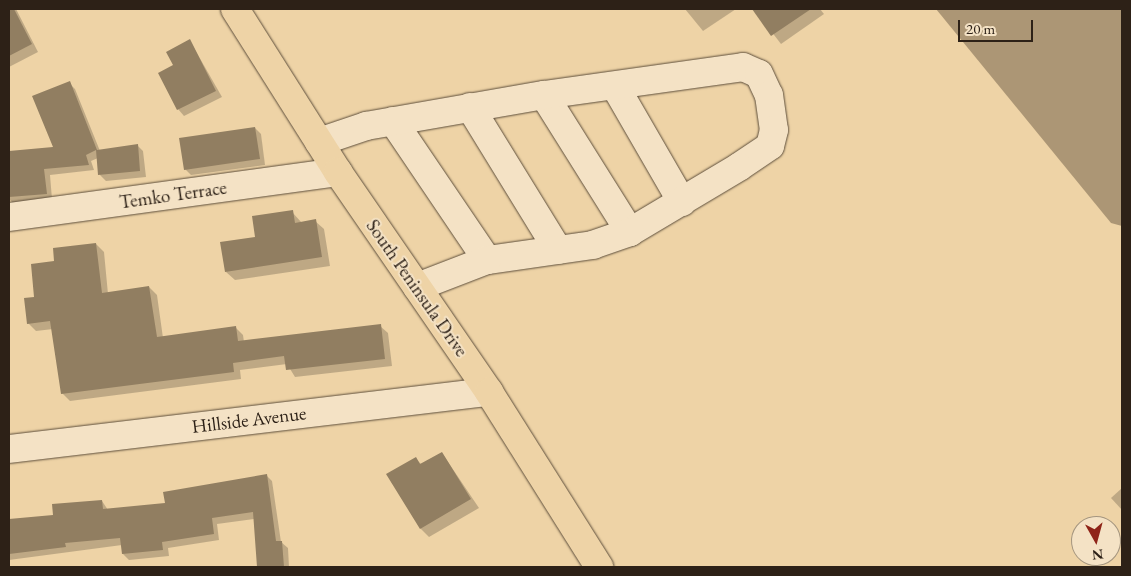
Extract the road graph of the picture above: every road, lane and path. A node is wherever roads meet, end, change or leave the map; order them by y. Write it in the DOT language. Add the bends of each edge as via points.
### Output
graph roads {
  1 [pos="235,9"];
  2 [pos="615,86"];
  3 [pos="544,95"];
  4 [pos="470,107"];
  5 [pos="393,121"];
  6 [pos="319,142"];
  7 [pos="338,172"];
  8 [pos="682,202"];
  9 [pos="9,217"];
  10 [pos="630,232"];
  11 [pos="558,250"];
  12 [pos="487,260"];
  13 [pos="417,287"];
  14 [pos="489,392"];
  15 [pos="9,449"];
  16 [pos="599,567"];
  1 -- 6 [label="main road, South Peninsula Drive"];
  2 -- 3 [label="street"];
  2 -- 8 [label="street"];
  2 -- 8 [label="street" via="743,67 759,74 770,95 774,130 770,146"];
  3 -- 4 [label="street"];
  3 -- 10 [label="street"];
  4 -- 5 [label="street"];
  4 -- 11 [label="street"];
  5 -- 6 [label="street" via="366,126"];
  5 -- 12 [label="street"];
  6 -- 7 [label="main road, South Peninsula Drive"];
  7 -- 9 [label="street, Temko Terrace"];
  7 -- 13 [label="main road, South Peninsula Drive"];
  8 -- 10 [label="street"];
  10 -- 11 [label="street" via="593,245"];
  11 -- 12 [label="street"];
  12 -- 13 [label="street"];
  13 -- 14 [label="main road, South Peninsula Drive"];
  14 -- 15 [label="street, Hillside Avenue"];
  14 -- 16 [label="main road, South Peninsula Drive"];
}
